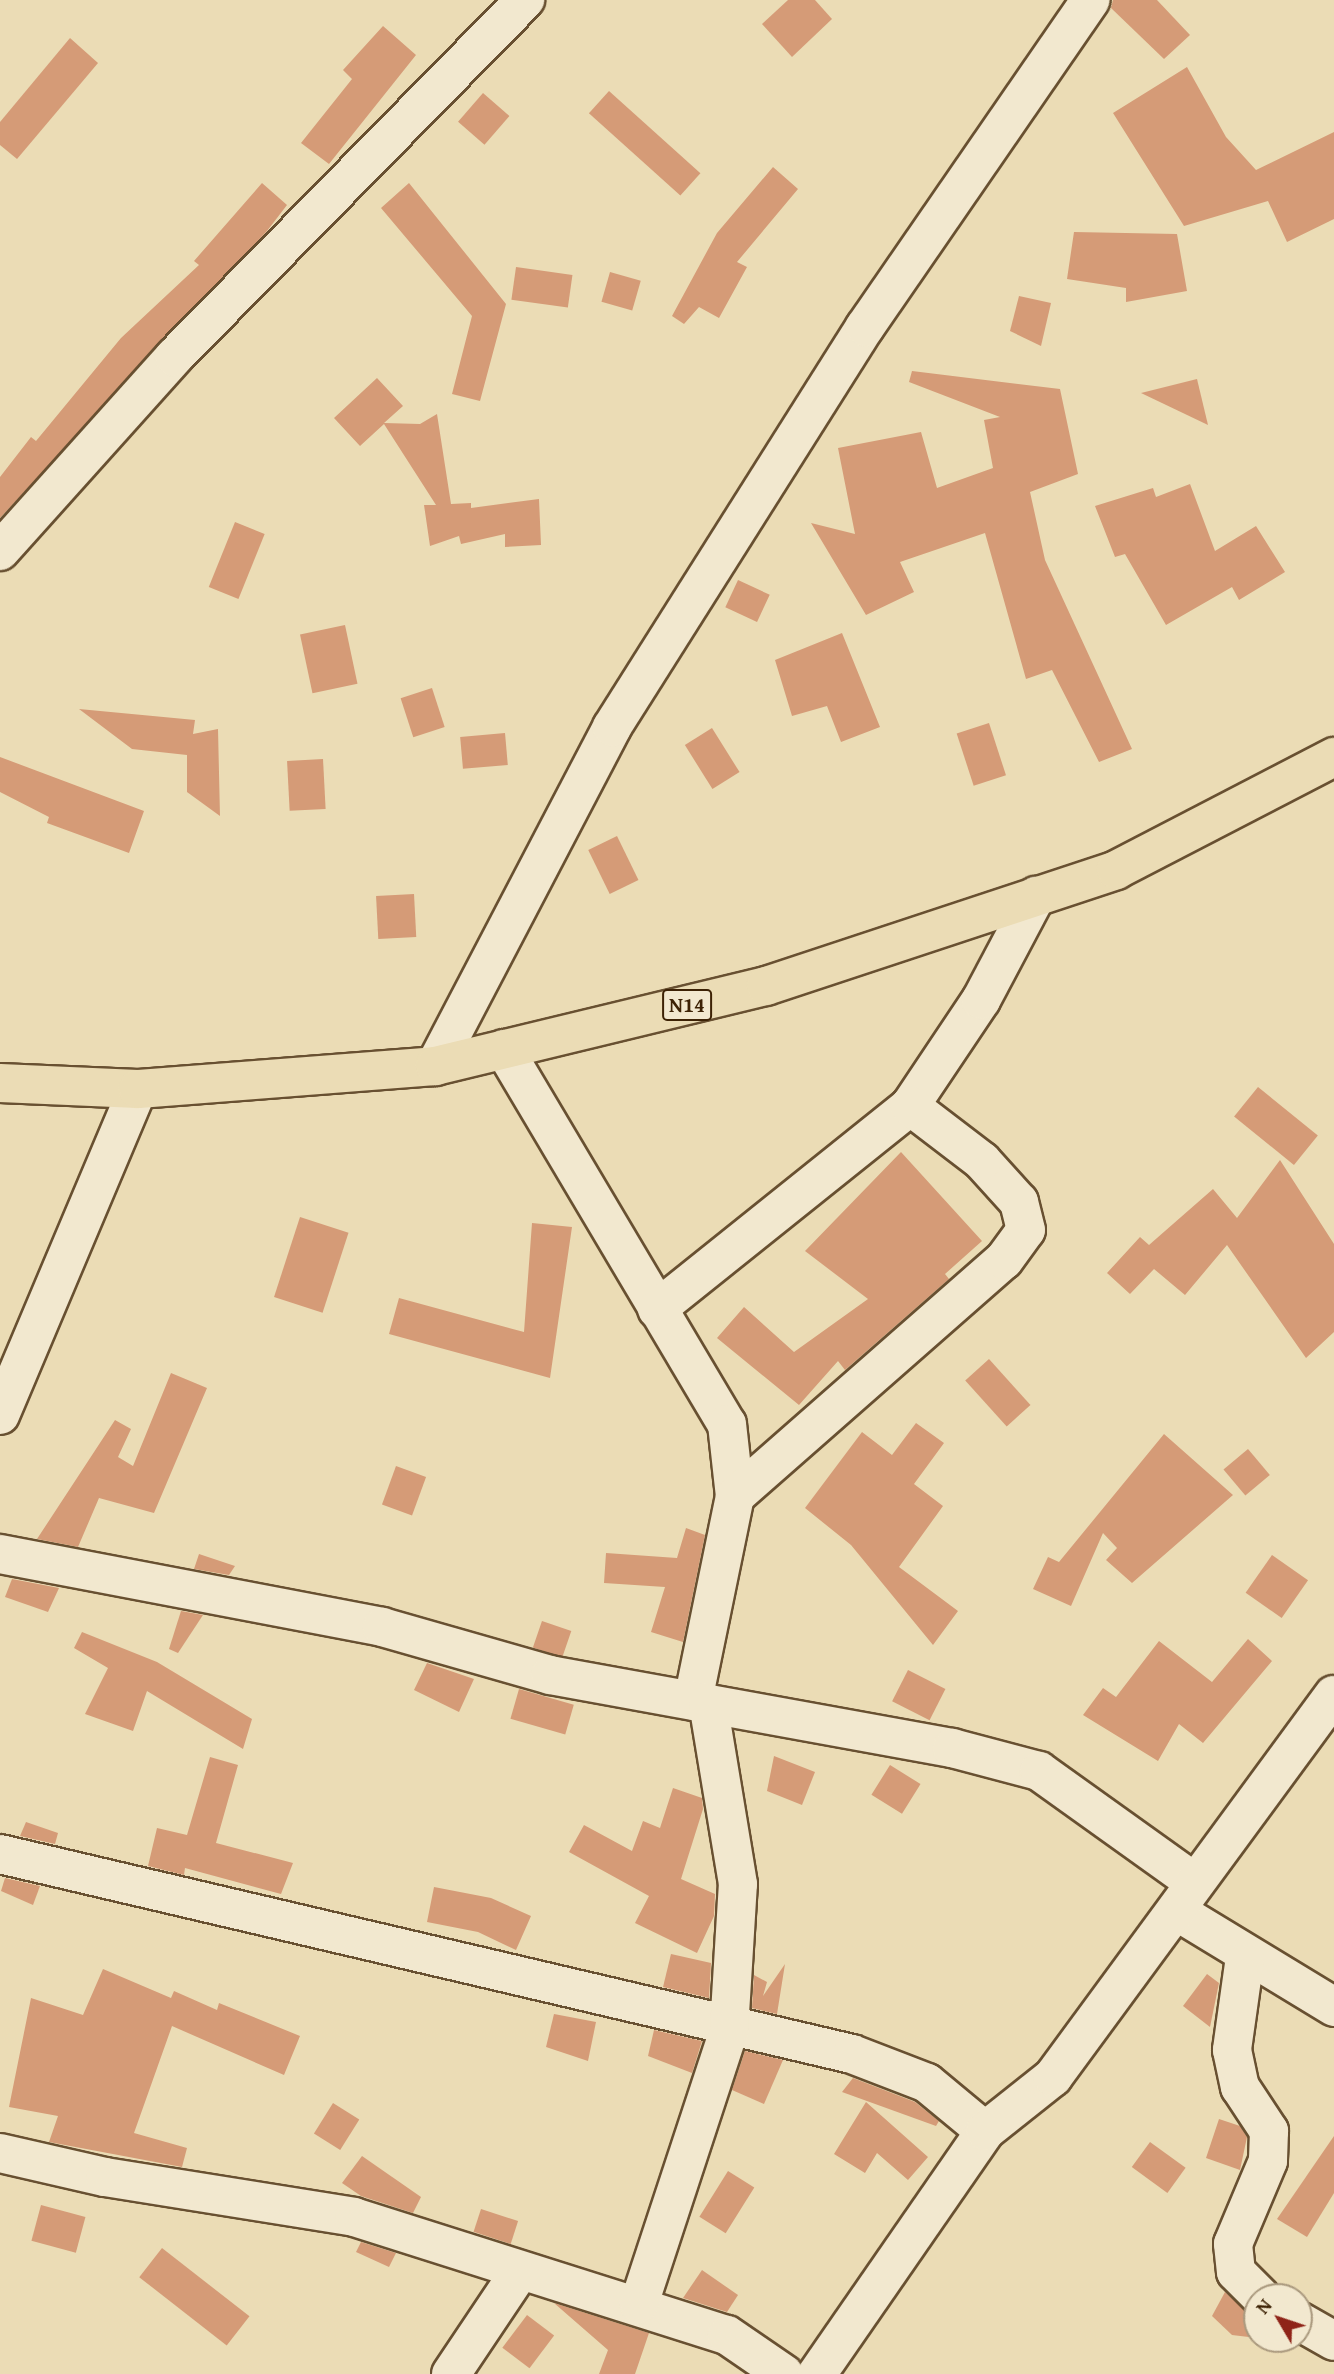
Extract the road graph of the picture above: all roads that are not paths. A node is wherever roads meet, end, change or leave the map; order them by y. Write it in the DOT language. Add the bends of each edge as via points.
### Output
graph roads {
  1 [pos="525,0"];
  2 [pos="1091,0"];
  3 [pos="0,551"];
  4 [pos="1334,757"];
  5 [pos="1036,896"];
  6 [pos="504,1049"];
  7 [pos="435,1066"];
  8 [pos="0,1083"];
  9 [pos="138,1089"];
  10 [pos="910,1106"];
  11 [pos="657,1309"];
  12 [pos="0,1416"];
  13 [pos="735,1496"];
  14 [pos="0,1553"];
  15 [pos="1334,1695"];
  16 [pos="701,1702"];
  17 [pos="0,1854"];
  18 [pos="1186,1897"];
  19 [pos="1245,1956"];
  20 [pos="1334,2007"];
  21 [pos="729,2030"];
  22 [pos="985,2130"];
  23 [pos="0,2153"];
  24 [pos="520,2271"];
  25 [pos="1247,2283"];
  26 [pos="639,2304"];
  27 [pos="1313,2328"];
  28 [pos="1334,2341"];
  29 [pos="451,2374"];
  30 [pos="784,2374"];
  31 [pos="817,2374"];
  1 -- 3 [label="street" via="174,357"];
  2 -- 7 [label="street" via="865,327 612,727"];
  4 -- 5 [label="main road, N14" via="1116,870"];
  5 -- 6 [label="main road, N14" via="766,985"];
  5 -- 10 [label="street" via="981,1000"];
  6 -- 7 [label="main road, N14"];
  6 -- 11 [label="street"];
  7 -- 9 [label="main road, N14"];
  8 -- 9 [label="main road, N14"];
  9 -- 12 [label="street"];
  10 -- 11 [label="street"];
  10 -- 13 [label="street" via="982,1161 1020,1202 1026,1230 1004,1260"];
  11 -- 13 [label="street" via="727,1424"];
  13 -- 16 [label="street"];
  14 -- 16 [label="street" via="382,1627 550,1675"];
  15 -- 18 [label="street"];
  16 -- 18 [label="street" via="1039,1770"];
  16 -- 21 [label="street" via="738,1884"];
  17 -- 21 [label="street"];
  18 -- 19 [label="street"];
  18 -- 22 [label="street" via="1053,2077"];
  19 -- 20 [label="street"];
  19 -- 25 [label="street" via="1232,2050 1240,2087 1269,2131 1268,2161 1233,2244 1236,2272"];
  21 -- 22 [label="street" via="852,2054 914,2078"];
  21 -- 26 [label="street"];
  22 -- 31 [label="street"];
  23 -- 24 [label="street" via="106,2177 354,2217"];
  24 -- 26 [label="street"];
  24 -- 29 [label="street"];
  26 -- 30 [label="street" via="727,2335"];
  27 -- 28 [label="street"];
}
